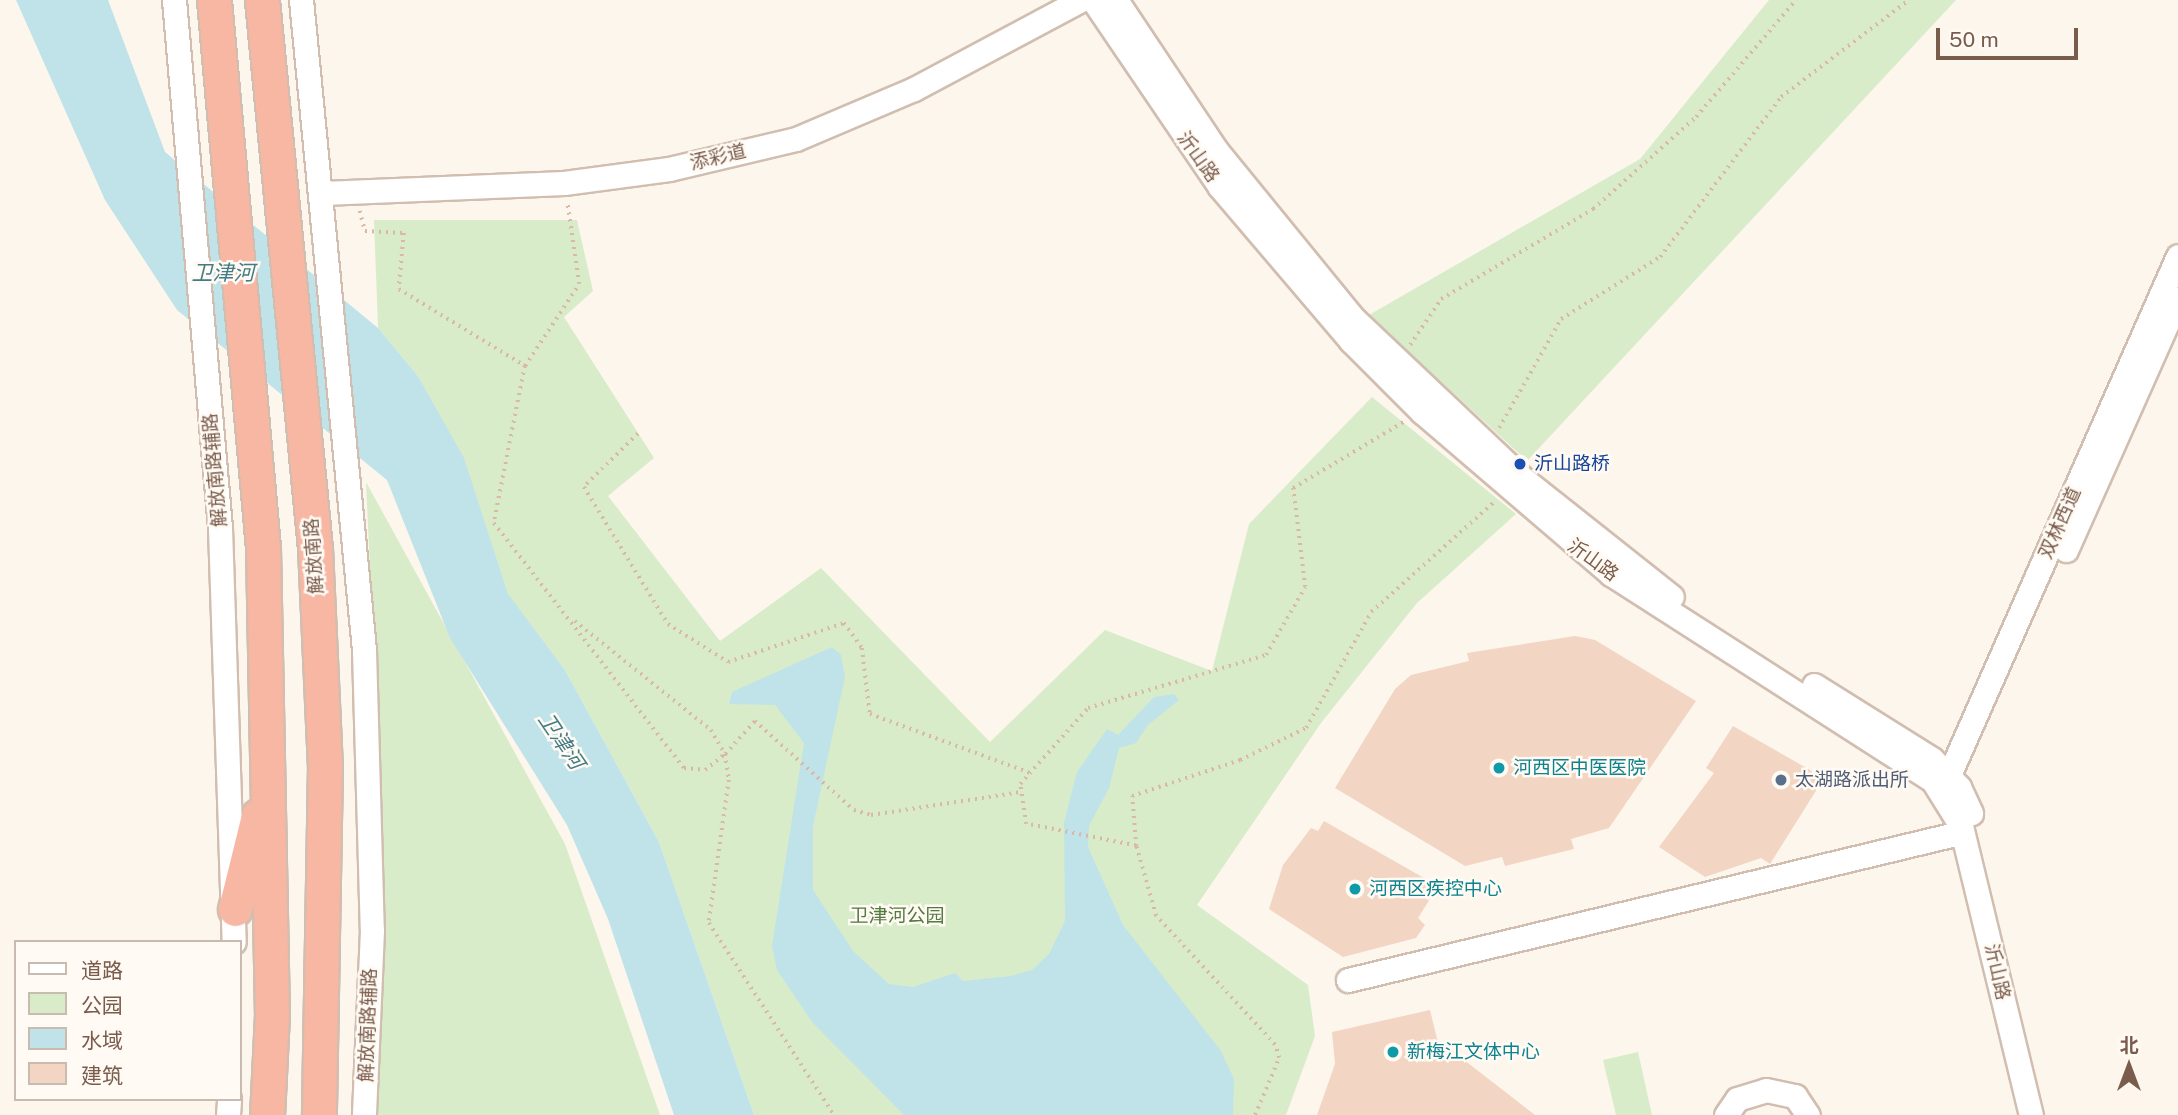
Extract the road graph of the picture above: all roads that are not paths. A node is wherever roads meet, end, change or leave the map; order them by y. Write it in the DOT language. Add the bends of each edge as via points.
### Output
graph roads {
  1 [pos="174,0"];
  2 [pos="214,0"];
  3 [pos="262,0"];
  4 [pos="301,0"];
  5 [pos="1081,0"];
  6 [pos="1093,0"];
  7 [pos="1116,0"];
  8 [pos="323,193"];
  9 [pos="2178,256"];
  10 [pos="2178,299"];
  11 [pos="269,770"];
  12 [pos="1948,786"];
  13 [pos="1955,834"];
  14 [pos="235,909"];
  15 [pos="234,940"];
  16 [pos="1348,980"];
  17 [pos="267,1115"];
  18 [pos="319,1115"];
  19 [pos="364,1115"];
  20 [pos="1726,1115"];
  21 [pos="1808,1115"];
  22 [pos="2031,1115"];
  23 [pos="2047,1115"];
  1 -- 14 [label="street, 解放南路辅路" via="230,697"];
  2 -- 11 [label="highway" via="263,548"];
  3 -- 18 [label="highway, 解放南路" via="315,548 325,765"];
  4 -- 8 [label="street"];
  5 -- 8 [label="street, 添彩道" via="914,89 796,139 669,169 564,183"];
  6 -- 12 [label="street, 沂山路" via="1220,187 1334,322 1422,412 1507,490 1611,574"];
  7 -- 12 [label="street, 沂山路" via="1216,150 1312,274 1398,365 1488,448 1648,580"];
  8 -- 19 [label="street, 解放南路辅路" via="364,650 372,930"];
  9 -- 12 [label="street, 双林西道"];
  10 -- 12 [label="street, 双林西道"];
  11 -- 14 [label="highway"];
  11 -- 17 [label="highway"];
  12 -- 22 [label="street, 沂山路" via="1969,853"];
  12 -- 23 [label="street, 沂山路" via="1976,827"];
  13 -- 16 [label="street"];
  14 -- 15 [label="street, 解放南路辅路"];
  20 -- 21 [label="street" via="1737,1099 1766,1090 1795,1096"];
}
